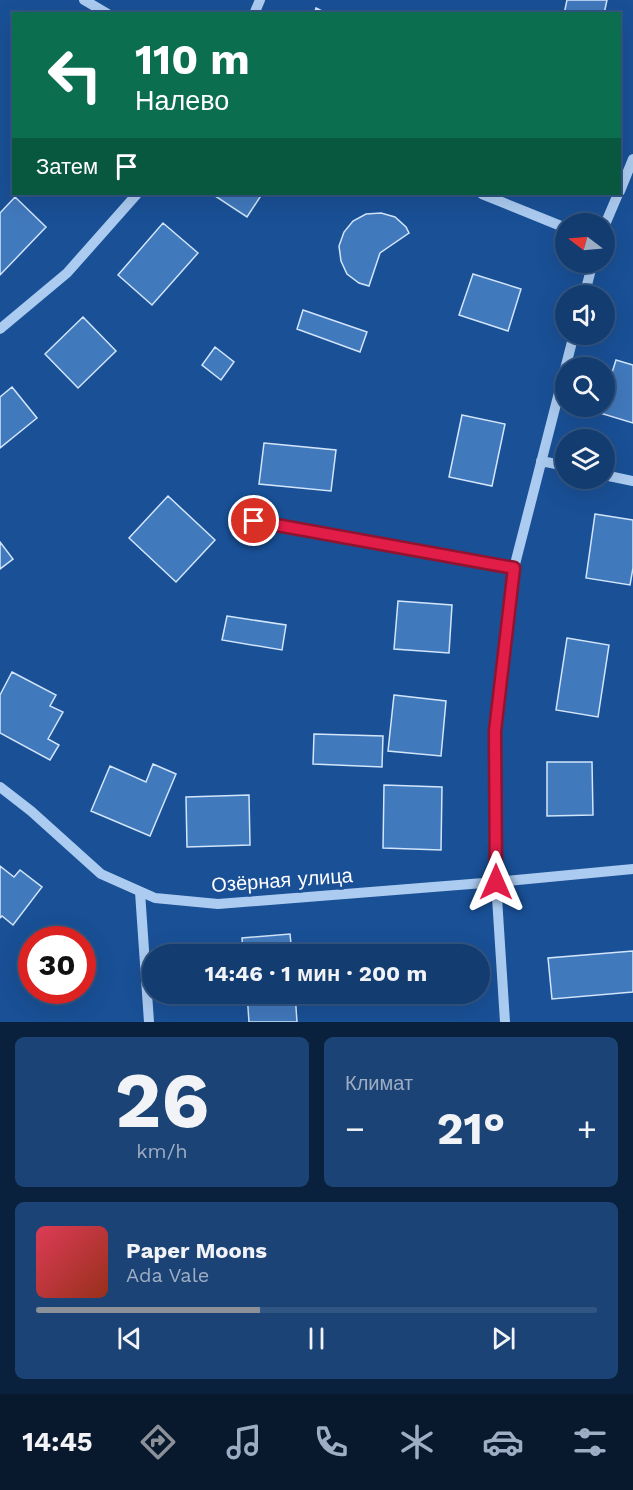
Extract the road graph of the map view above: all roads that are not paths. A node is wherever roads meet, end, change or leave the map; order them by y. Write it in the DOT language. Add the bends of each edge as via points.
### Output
graph roads {
  1 [pos="84,0"];
  2 [pos="105,12"];
  3 [pos="633,159"];
  4 [pos="621,187"];
  5 [pos="136,195"];
  6 [pos="484,195"];
  7 [pos="618,195"];
  8 [pos="610,213"];
  9 [pos="555,224"];
  10 [pos="0,329"];
  11 [pos="571,345"];
  12 [pos="541,461"];
  13 [pos="555,464"];
  14 [pos="615,477"];
  15 [pos="633,481"];
  16 [pos="254,521"];
  17 [pos="514,568"];
  18 [pos="0,787"];
  19 [pos="633,869"];
  20 [pos="496,882"];
  21 [pos="140,892"];
  22 [pos="149,1022"];
  23 [pos="505,1022"];
  1 -- 2 [label="street"];
  3 -- 4 [label="street"];
  5 -- 10 [label="street" via="67,273"];
  6 -- 9 [label="street"];
  7 -- 8 [label="street"];
  11 -- 12 [label="street"];
  12 -- 13 [label="street"];
  12 -- 17 [label="street"];
  14 -- 15 [label="street"];
  16 -- 17 [label="street"];
  17 -- 20 [label="street" via="495,731"];
  18 -- 21 [label="street, Озёрная улица" via="101,874"];
  19 -- 20 [label="street, Озёрная улица"];
  20 -- 21 [label="street, Озёрная улица" via="218,904 156,898"];
  20 -- 23 [label="street"];
  21 -- 22 [label="street"];
}
